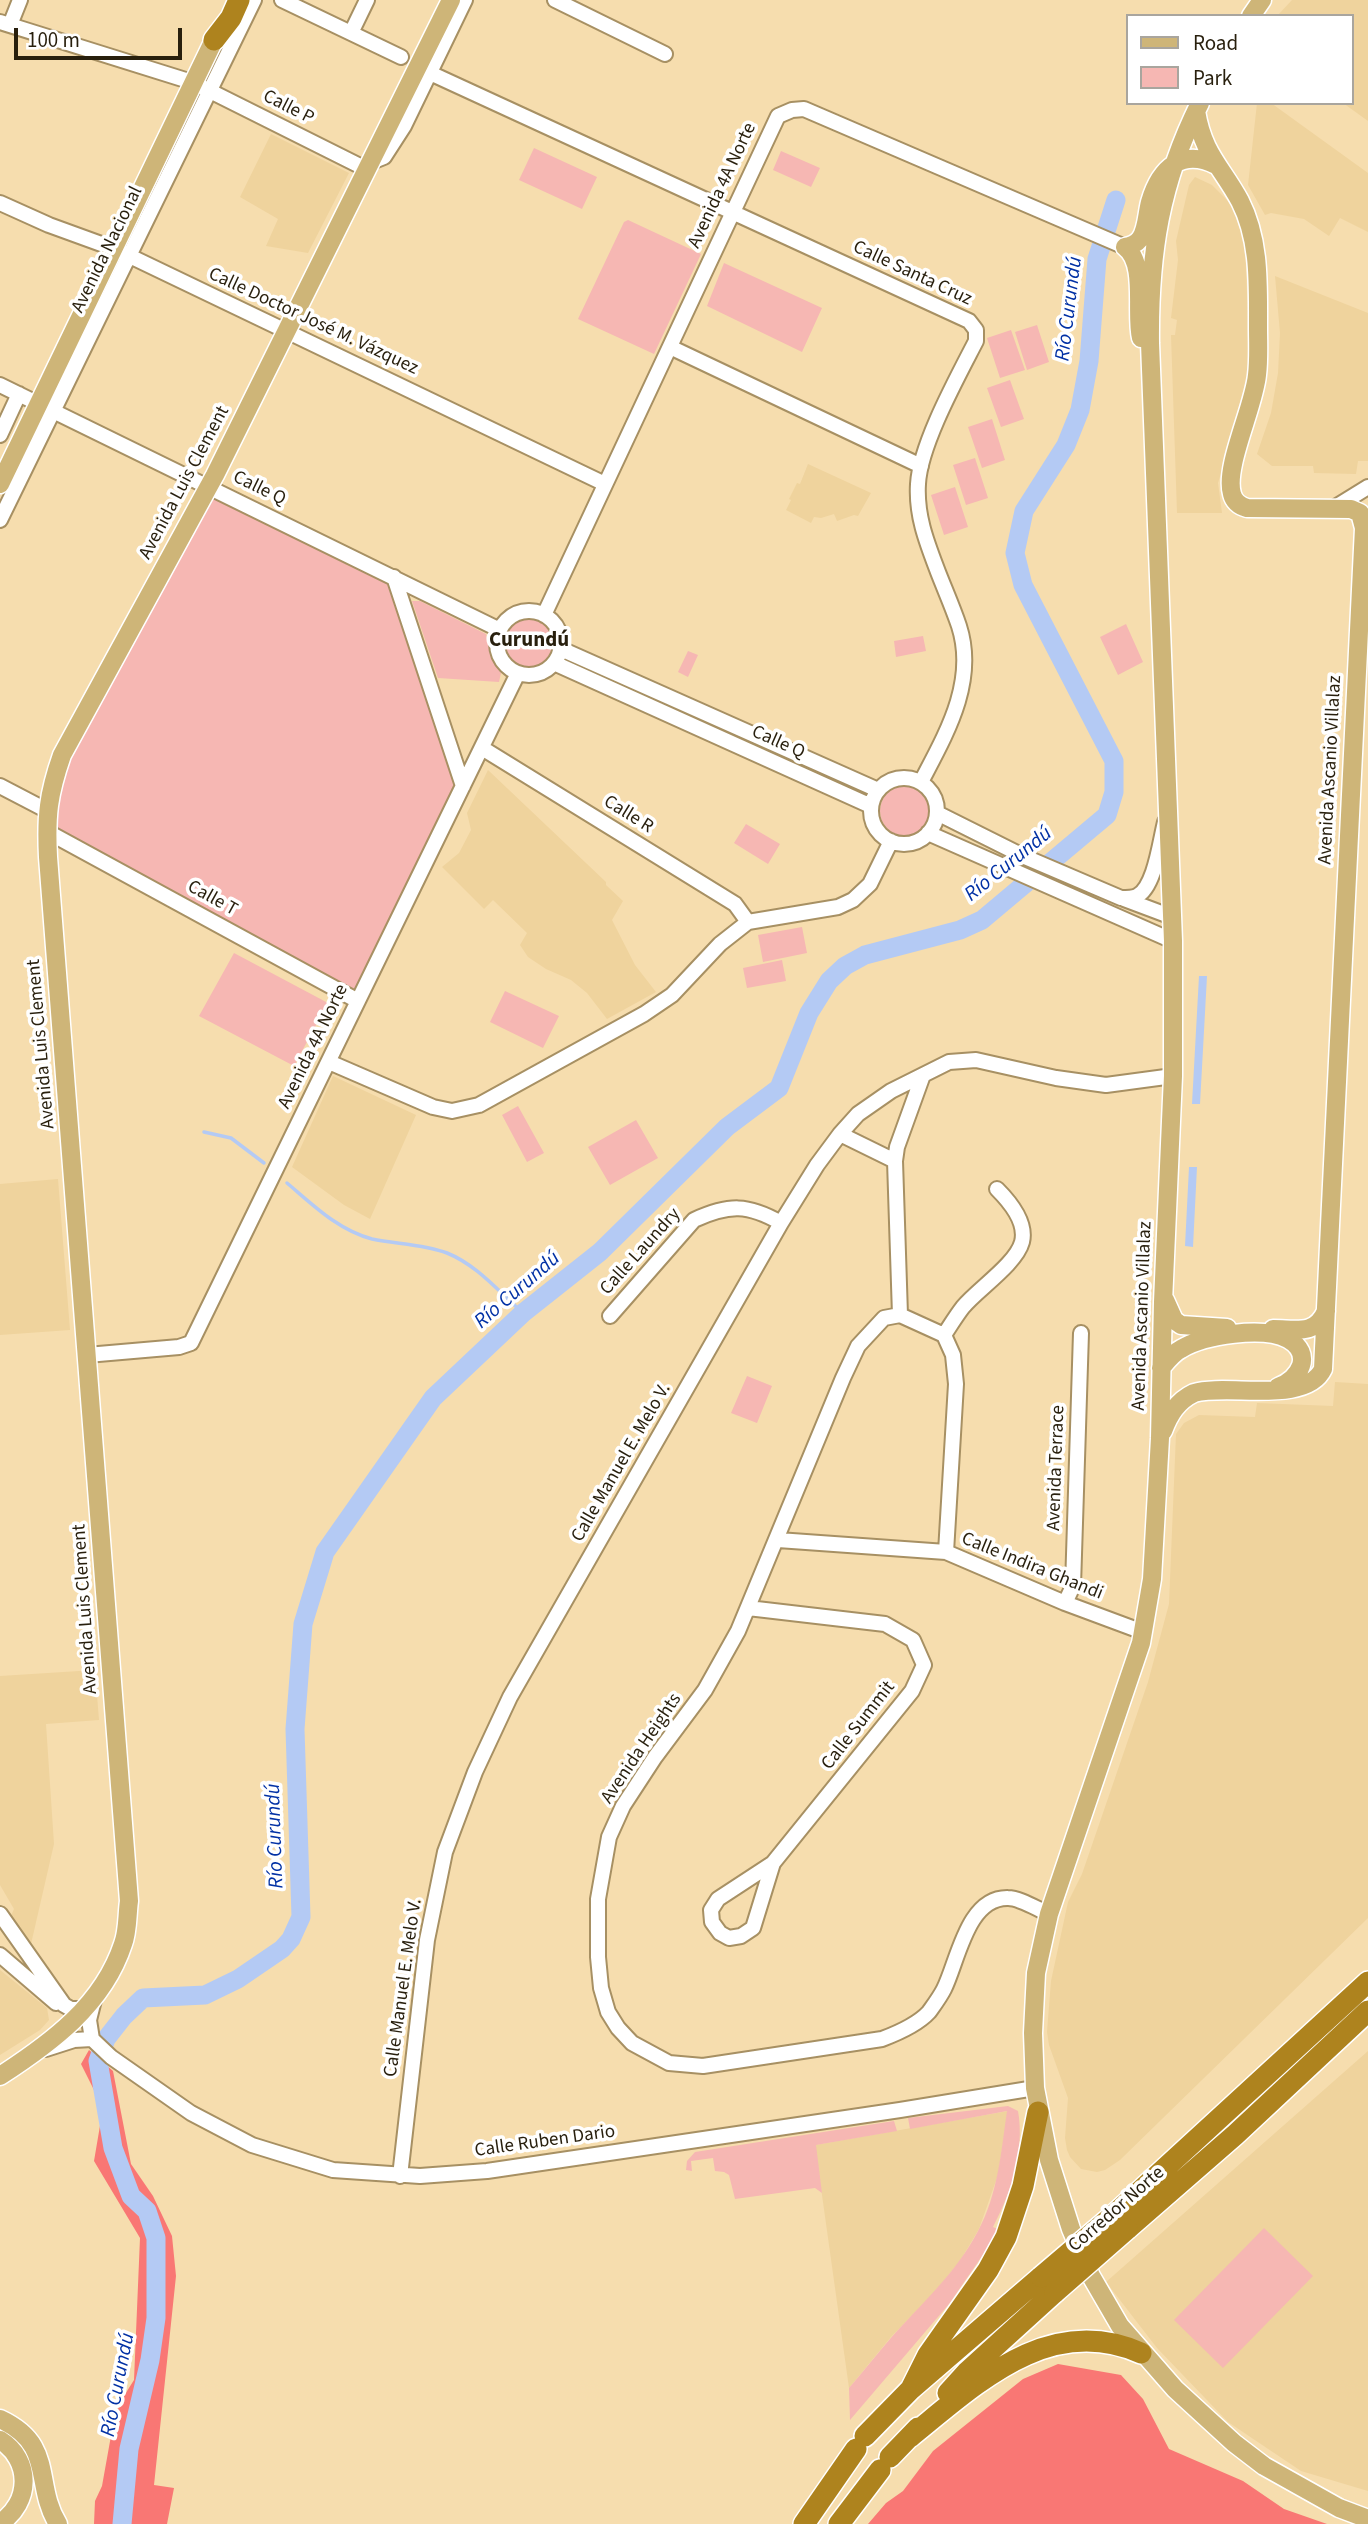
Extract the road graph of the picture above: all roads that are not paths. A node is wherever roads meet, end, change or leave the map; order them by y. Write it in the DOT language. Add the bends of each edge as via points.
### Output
graph roads {
  1 [pos="20,0"];
  2 [pos="224,0"];
  3 [pos="239,0"];
  4 [pos="254,0"];
  5 [pos="282,0"];
  6 [pos="367,0"];
  7 [pos="452,0"];
  8 [pos="465,0"];
  9 [pos="555,0"];
  10 [pos="5,23"];
  11 [pos="351,33"];
  12 [pos="214,40"];
  13 [pos="665,54"];
  14 [pos="401,57"];
  15 [pos="430,73"];
  16 [pos="192,82"];
  17 [pos="210,89"];
  18 [pos="1198,107"];
  19 [pos="1216,165"];
  20 [pos="368,166"];
  21 [pos="1172,167"];
  22 [pos="0,203"];
  23 [pos="733,212"];
  24 [pos="1122,246"];
  25 [pos="122,253"];
  26 [pos="286,330"];
  27 [pos="670,347"];
  28 [pos="1151,369"];
  29 [pos="0,385"];
  30 [pos="19,394"];
  31 [pos="45,406"];
  32 [pos="0,435"];
  33 [pos="921,466"];
  34 [pos="0,484"];
  35 [pos="606,484"];
  36 [pos="209,486"];
  37 [pos="1368,487"];
  38 [pos="1334,508"];
  39 [pos="0,520"];
  40 [pos="394,577"];
  41 [pos="544,615"];
  42 [pos="1364,621"];
  43 [pos="500,629"];
  44 [pos="561,649"];
  45 [pos="554,663"];
  46 [pos="518,673"];
  47 [pos="482,748"];
  48 [pos="921,782"];
  49 [pos="0,786"];
  50 [pos="463,786"];
  51 [pos="878,790"];
  52 [pos="871,806"];
  53 [pos="46,810"];
  54 [pos="1167,811"];
  55 [pos="937,813"];
  56 [pos="46,831"];
  57 [pos="928,833"];
  58 [pos="891,841"];
  59 [pos="1121,898"];
  60 [pos="1172,917"];
  61 [pos="748,922"];
  62 [pos="1173,941"];
  63 [pos="358,1000"];
  64 [pos="329,1062"];
  65 [pos="923,1075"];
  66 [pos="1173,1076"];
  67 [pos="840,1134"];
  68 [pos="894,1161"];
  69 [pos="997,1189"];
  70 [pos="782,1223"];
  71 [pos="1163,1297"];
  72 [pos="1326,1311"];
  73 [pos="900,1315"];
  74 [pos="610,1316"];
  75 [pos="1081,1333"];
  76 [pos="944,1335"];
  77 [pos="87,1355"];
  78 [pos="1161,1368"];
  79 [pos="1271,1390"];
  80 [pos="1160,1438"];
  81 [pos="778,1540"];
  82 [pos="946,1552"];
  83 [pos="1065,1603"];
  84 [pos="748,1608"];
  85 [pos="1143,1632"];
  86 [pos="773,1863"];
  87 [pos="0,1914"];
  88 [pos="1049,1914"];
  89 [pos="0,1955"];
  90 [pos="29,1956"];
  91 [pos="17,1969"];
  92 [pos="1368,1982"];
  93 [pos="90,2004"];
  94 [pos="1368,2011"];
  95 [pos="64,2030"];
  96 [pos="93,2040"];
  97 [pos="38,2052"];
  98 [pos="0,2076"];
  99 [pos="1035,2088"];
  100 [pos="1038,2112"];
  101 [pos="400,2176"];
  102 [pos="1121,2221"];
  103 [pos="1048,2285"];
  104 [pos="1141,2353"];
  105 [pos="911,2389"];
  106 [pos="0,2419"];
  107 [pos="910,2437"];
  108 [pos="0,2440"];
  109 [pos="827,2489"];
  110 [pos="1368,2519"];
  111 [pos="0,2523"];
  112 [pos="58,2524"];
  113 [pos="792,2524"];
  114 [pos="804,2524"];
  115 [pos="839,2524"];
  1 -- 10 [label="street"];
  2 -- 12 [label="highway"];
  3 -- 12 [label="highway"];
  4 -- 17 [label="street, Avenida Nacional"];
  5 -- 11 [label="street"];
  6 -- 11 [label="street"];
  7 -- 20 [label="main road, Avenida Luis Clement"];
  8 -- 15 [label="street"];
  9 -- 13 [label="street"];
  10 -- 16 [label="street, Calle P"];
  11 -- 14 [label="street"];
  12 -- 16 [label="main road, Avenida Nacional"];
  15 -- 20 [label="street" via="384,157"];
  15 -- 23 [label="street, Calle Santa Cruz"];
  16 -- 17 [label="street, Calle P"];
  16 -- 25 [label="main road, Avenida Nacional"];
  17 -- 20 [label="street, Calle P"];
  17 -- 25 [label="street, Avenida Nacional"];
  18 -- 19 [label="main road, Avenida Ascanio Villalaz" via="1203,142"];
  18 -- 21 [label="main road, Avenida Ascanio Villalaz"];
  19 -- 21 [label="main road" via="1190,157"];
  19 -- 38 [label="main road, Avenida Ascanio Villalaz" via="1246,216 1256,264 1257,374 1234,466 1233,498 1247,508"];
  20 -- 26 [label="main road, Avenida Luis Clement"];
  21 -- 24 [label="main road" via="1155,189 1139,240"];
  21 -- 28 [label="main road, Avenida Ascanio Villalaz" via="1153,266"];
  22 -- 25 [label="street, Calle Doctor José M. Vázquez"];
  23 -- 24 [label="street, Avenida 4A Norte" via="778,116 804,109"];
  23 -- 27 [label="street, Avenida 4A Norte"];
  23 -- 33 [label="street, Calle Santa Cruz" via="969,321 976,330 976,341"];
  24 -- 28 [label="main road" via="1137,264 1139,328"];
  25 -- 26 [label="street, Calle Doctor José M. Vázquez"];
  25 -- 31 [label="main road, Avenida Nacional"];
  26 -- 35 [label="street, Calle Doctor José M. Vázquez"];
  26 -- 36 [label="main road, Avenida Luis Clement"];
  27 -- 33 [label="street"];
  27 -- 35 [label="street, Avenida 4A Norte"];
  28 -- 54 [label="main road, Avenida Ascanio Villalaz"];
  29 -- 30 [label="street, Calle Q"];
  30 -- 31 [label="street, Calle Q"];
  30 -- 32 [label="street"];
  31 -- 34 [label="main road, Avenida Nacional"];
  31 -- 36 [label="street, Calle Q"];
  31 -- 39 [label="street, Avenida Nacional"];
  33 -- 48 [label="street, Calle Santa Cruz" via="921,527 964,648 957,710"];
  35 -- 41 [label="street, Avenida 4A Norte"];
  36 -- 40 [label="street, Calle Q"];
  36 -- 53 [label="main road, Avenida Luis Clement" via="62,755"];
  37 -- 38 [label="street"];
  38 -- 42 [label="main road, Avenida Ascanio Villalaz" via="1351,509 1364,520"];
  40 -- 43 [label="street, Calle Q"];
  40 -- 50 [label="street"];
  41 -- 43 [label="street" via="519,612"];
  41 -- 44 [label="street" via="557,628"];
  42 -- 72 [label="main road, Avenida Ascanio Villalaz"];
  43 -- 46 [label="street" via="499,653"];
  44 -- 45 [label="street"];
  44 -- 51 [label="street, Calle Q"];
  45 -- 46 [label="street" via="539,673"];
  45 -- 52 [label="street, Calle Q"];
  46 -- 47 [label="street, Avenida 4A Norte"];
  47 -- 50 [label="street, Avenida 4A Norte"];
  47 -- 61 [label="street, Calle R" via="735,904"];
  48 -- 51 [label="street" via="894,779"];
  48 -- 55 [label="street" via="932,792"];
  49 -- 53 [label="street"];
  50 -- 63 [label="street, Avenida 4A Norte"];
  51 -- 52 [label="street"];
  52 -- 58 [label="street" via="873,823"];
  53 -- 56 [label="main road, Avenida Luis Clement"];
  54 -- 59 [label="street" via="1153,874 1144,891"];
  54 -- 60 [label="main road, Avenida Ascanio Villalaz"];
  55 -- 57 [label="street"];
  55 -- 59 [label="street"];
  56 -- 63 [label="street, Calle T"];
  56 -- 77 [label="main road, Avenida Luis Clement"];
  57 -- 58 [label="street" via="911,843"];
  57 -- 62 [label="street"];
  58 -- 61 [label="street" via="870,884 853,900"];
  59 -- 60 [label="street"];
  60 -- 62 [label="main road, Avenida Ascanio Villalaz"];
  61 -- 64 [label="street" via="720,944 676,992 644,1014 479,1105 452,1111 433,1107"];
  62 -- 66 [label="main road, Avenida Ascanio Villalaz"];
  63 -- 64 [label="street, Avenida 4A Norte"];
  64 -- 77 [label="street, Avenida 4A Norte" via="191,1343 179,1348"];
  65 -- 66 [label="street, Calle Manuel E. Melo V." via="949,1062 976,1060 1106,1086"];
  65 -- 67 [label="street, Calle Manuel E. Melo V." via="858,1114"];
  65 -- 68 [label="street"];
  66 -- 71 [label="main road, Avenida Ascanio Villalaz"];
  67 -- 68 [label="street"];
  67 -- 70 [label="street, Calle Manuel E. Melo V."];
  68 -- 73 [label="street"];
  69 -- 76 [label="street" via="1021,1223 1022,1242 1013,1258 962,1308"];
  70 -- 74 [label="street, Calle Laundry" via="761,1212 732,1207 694,1220"];
  70 -- 101 [label="street, Calle Manuel E. Melo V." via="510,1697 475,1772 445,1852 427,1940"];
  71 -- 72 [label="main road" via="1176,1322 1192,1327 1308,1329 1319,1324"];
  71 -- 78 [label="main road, Avenida Ascanio Villalaz"];
  72 -- 79 [label="main road, Avenida Ascanio Villalaz" via="1325,1361 1320,1376 1303,1387"];
  73 -- 76 [label="street"];
  73 -- 81 [label="street, Avenida Heights" via="884,1318 858,1346"];
  75 -- 83 [label="street, Avenida Terrace" via="1073,1586"];
  76 -- 82 [label="street" via="953,1355 956,1384"];
  77 -- 93 [label="main road, Avenida Luis Clement" via="129,1901 124,1943"];
  78 -- 79 [label="main road" via="1180,1349 1215,1337 1281,1336 1298,1349 1301,1368 1292,1380"];
  78 -- 80 [label="main road, Avenida Ascanio Villalaz"];
  79 -- 80 [label="main road, Avenida Ascanio Villalaz" via="1191,1394 1173,1410"];
  80 -- 85 [label="main road, Avenida Ascanio Villalaz" via="1152,1579"];
  81 -- 82 [label="street, Calle Indira Ghandi"];
  81 -- 84 [label="street, Avenida Heights"];
  82 -- 83 [label="street, Calle Indira Ghandi"];
  83 -- 85 [label="street, Calle Indira Ghandi"];
  84 -- 86 [label="street, Calle Summit" via="884,1624 913,1640 924,1665 912,1691"];
  84 -- 88 [label="street, Avenida Heights" via="705,1690 623,1806 609,1837 598,1899 601,1989 608,2012 632,2043 669,2063 703,2066 882,2039 927,2014 943,1992 970,1924 990,1902 1009,1898"];
  85 -- 88 [label="main road, Avenida Ascanio Villalaz"];
  86 -- 86 [label="street" via="718,1899 711,1910 720,1933 729,1938 752,1928"];
  87 -- 90 [label="street"];
  88 -- 99 [label="main road, Avenida Ascanio Villalaz" via="1036,1973"];
  89 -- 91 [label="street"];
  90 -- 91 [label="street" via="28,1964"];
  90 -- 93 [label="street" via="64,2005 71,2009"];
  91 -- 95 [label="street" via="62,2011"];
  92 -- 102 [label="highway, Corredor Norte"];
  93 -- 95 [label="main road, Avenida Luis Clement"];
  93 -- 96 [label="street"];
  94 -- 102 [label="highway, Corredor Norte" via="1244,2127"];
  95 -- 97 [label="main road, Avenida Luis Clement"];
  96 -- 97 [label="street" via="62,2042"];
  96 -- 101 [label="street, Calle Ruben Dario" via="191,2113 252,2145 333,2170"];
  97 -- 98 [label="main road, Avenida Luis Clement"];
  99 -- 100 [label="main road, Avenida Ascanio Villalaz"];
  99 -- 101 [label="street, Calle Ruben Dario" via="487,2171"];
  100 -- 104 [label="main road, Avenida Ascanio Villalaz" via="1071,2228 1091,2276"];
  100 -- 105 [label="highway" via="1023,2186 1002,2248 928,2355"];
  102 -- 103 [label="highway, Corredor Norte, bridge"];
  103 -- 105 [label="highway, Corredor Norte"];
  103 -- 107 [label="highway, Corredor Norte"];
  104 -- 107 [label="highway" via="1120,2344 1087,2342 1032,2352 988,2375"];
  104 -- 110 [label="main road, Avenida Ascanio Villalaz" via="1175,2389 1264,2466"];
  105 -- 109 [label="highway, Corredor Norte" via="860,2443"];
  106 -- 112 [label="main road" via="34,2447"];
  107 -- 115 [label="highway, Corredor Norte"];
  108 -- 111 [label="main road" via="17,2456 24,2487 16,2509"];
  109 -- 113 [label="highway"];
  109 -- 114 [label="highway, Corredor Norte"];
}
